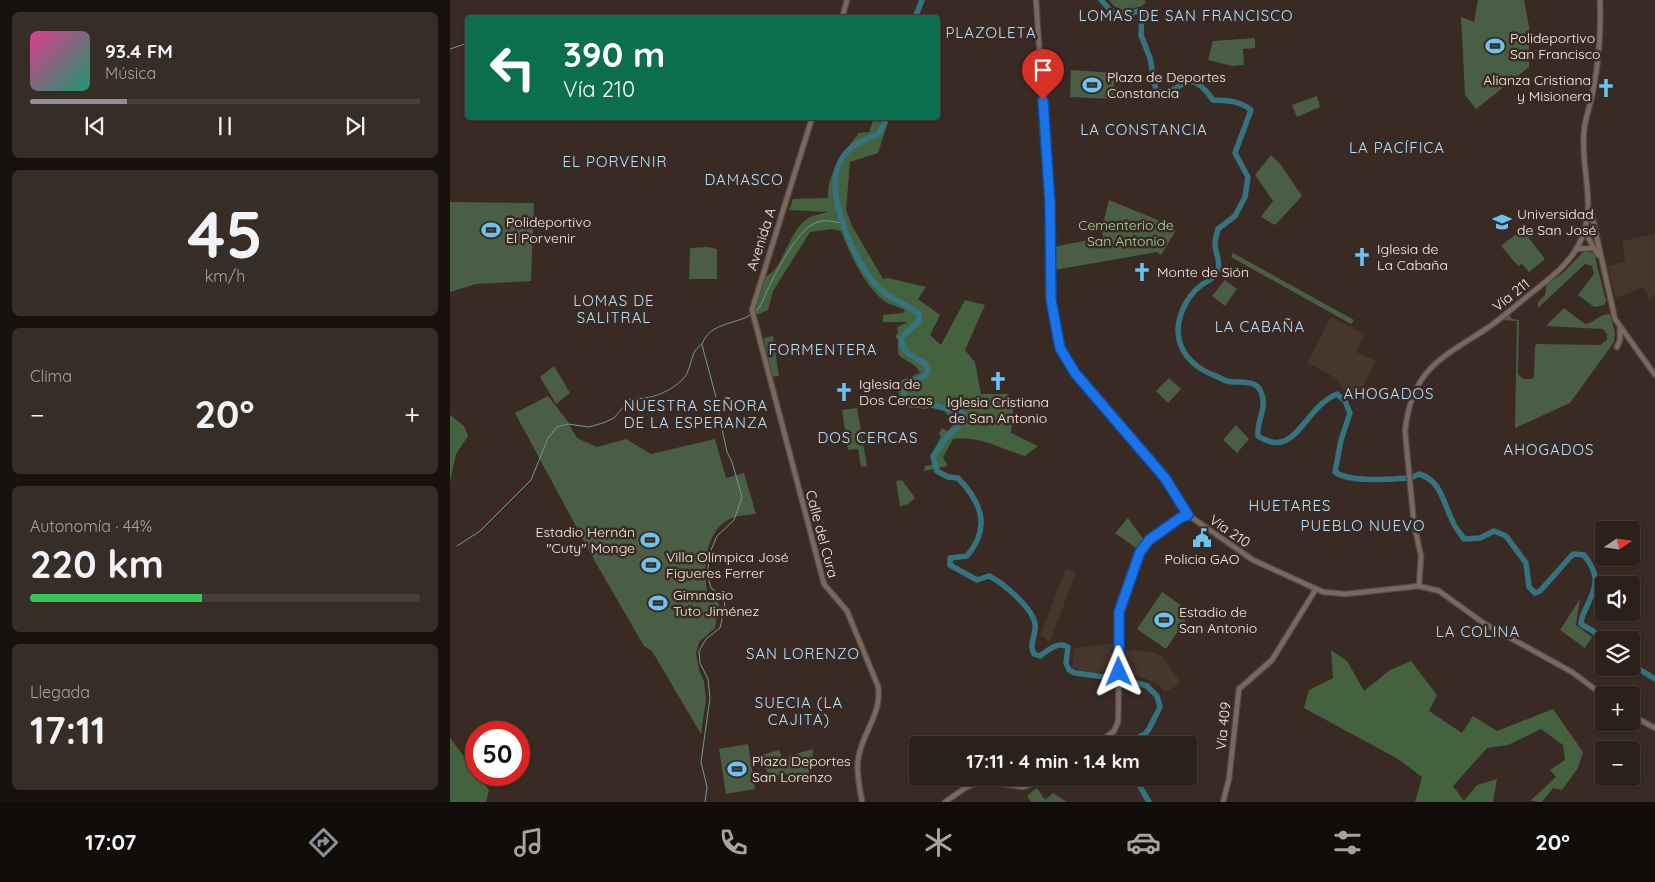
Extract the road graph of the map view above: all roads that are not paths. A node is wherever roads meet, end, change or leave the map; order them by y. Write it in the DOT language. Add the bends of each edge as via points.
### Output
graph roads {
  1 [pos="847,0"];
  2 [pos="1036,0"];
  3 [pos="1600,0"];
  4 [pos="843,15"];
  5 [pos="811,120"];
  6 [pos="1590,207"];
  7 [pos="1585,232"];
  8 [pos="1576,249"];
  9 [pos="1596,249"];
  10 [pos="752,310"];
  11 [pos="1620,327"];
  12 [pos="1632,345"];
  13 [pos="1655,375"];
  14 [pos="1188,515"];
  15 [pos="1419,586"];
  16 [pos="1316,589"];
  17 [pos="1595,689"];
  18 [pos="1640,720"];
  19 [pos="1655,728"];
  20 [pos="1106,736"];
  21 [pos="970,786"];
  22 [pos="862,802"];
  23 [pos="945,802"];
  24 [pos="1223,802"];
  1 -- 4 [label="main road"];
  2 -- 14 [label="main road, Vía 210" via="1050,199 1051,300 1060,348 1075,373 1165,478"];
  3 -- 6 [label="main road, Vía 211" via="1596,72 1584,130"];
  5 -- 10 [label="main road, Avenida A"];
  6 -- 7 [label="main road, Vía 211"];
  6 -- 9 [label="main road"];
  7 -- 8 [label="main road, Vía 211"];
  7 -- 9 [label="main road"];
  8 -- 9 [label="main road"];
  8 -- 15 [label="main road, Vía 211" via="1562,268 1509,312 1431,366 1419,386 1405,431 1414,524 1421,556"];
  9 -- 11 [label="main road"];
  10 -- 22 [label="main road, Calle del Cura" via="824,584 849,616 878,686 880,698 858,759"];
  11 -- 12 [label="main road"];
  11 -- 12 [label="main road" via="1617,347"];
  12 -- 13 [label="main road"];
  14 -- 16 [label="main road, Vía 210" via="1252,560"];
  14 -- 20 [label="main road" via="1149,540 1140,552 1119,612 1118,725"];
  15 -- 16 [label="main road, Vía 210" via="1340,594"];
  15 -- 17 [label="main road, Vía 210" via="1445,594 1485,624 1572,672"];
  16 -- 24 [label="main road, Vía 409" via="1272,660 1239,689 1229,779"];
  18 -- 19 [label="main road"];
  21 -- 23 [label="main road"];
}
